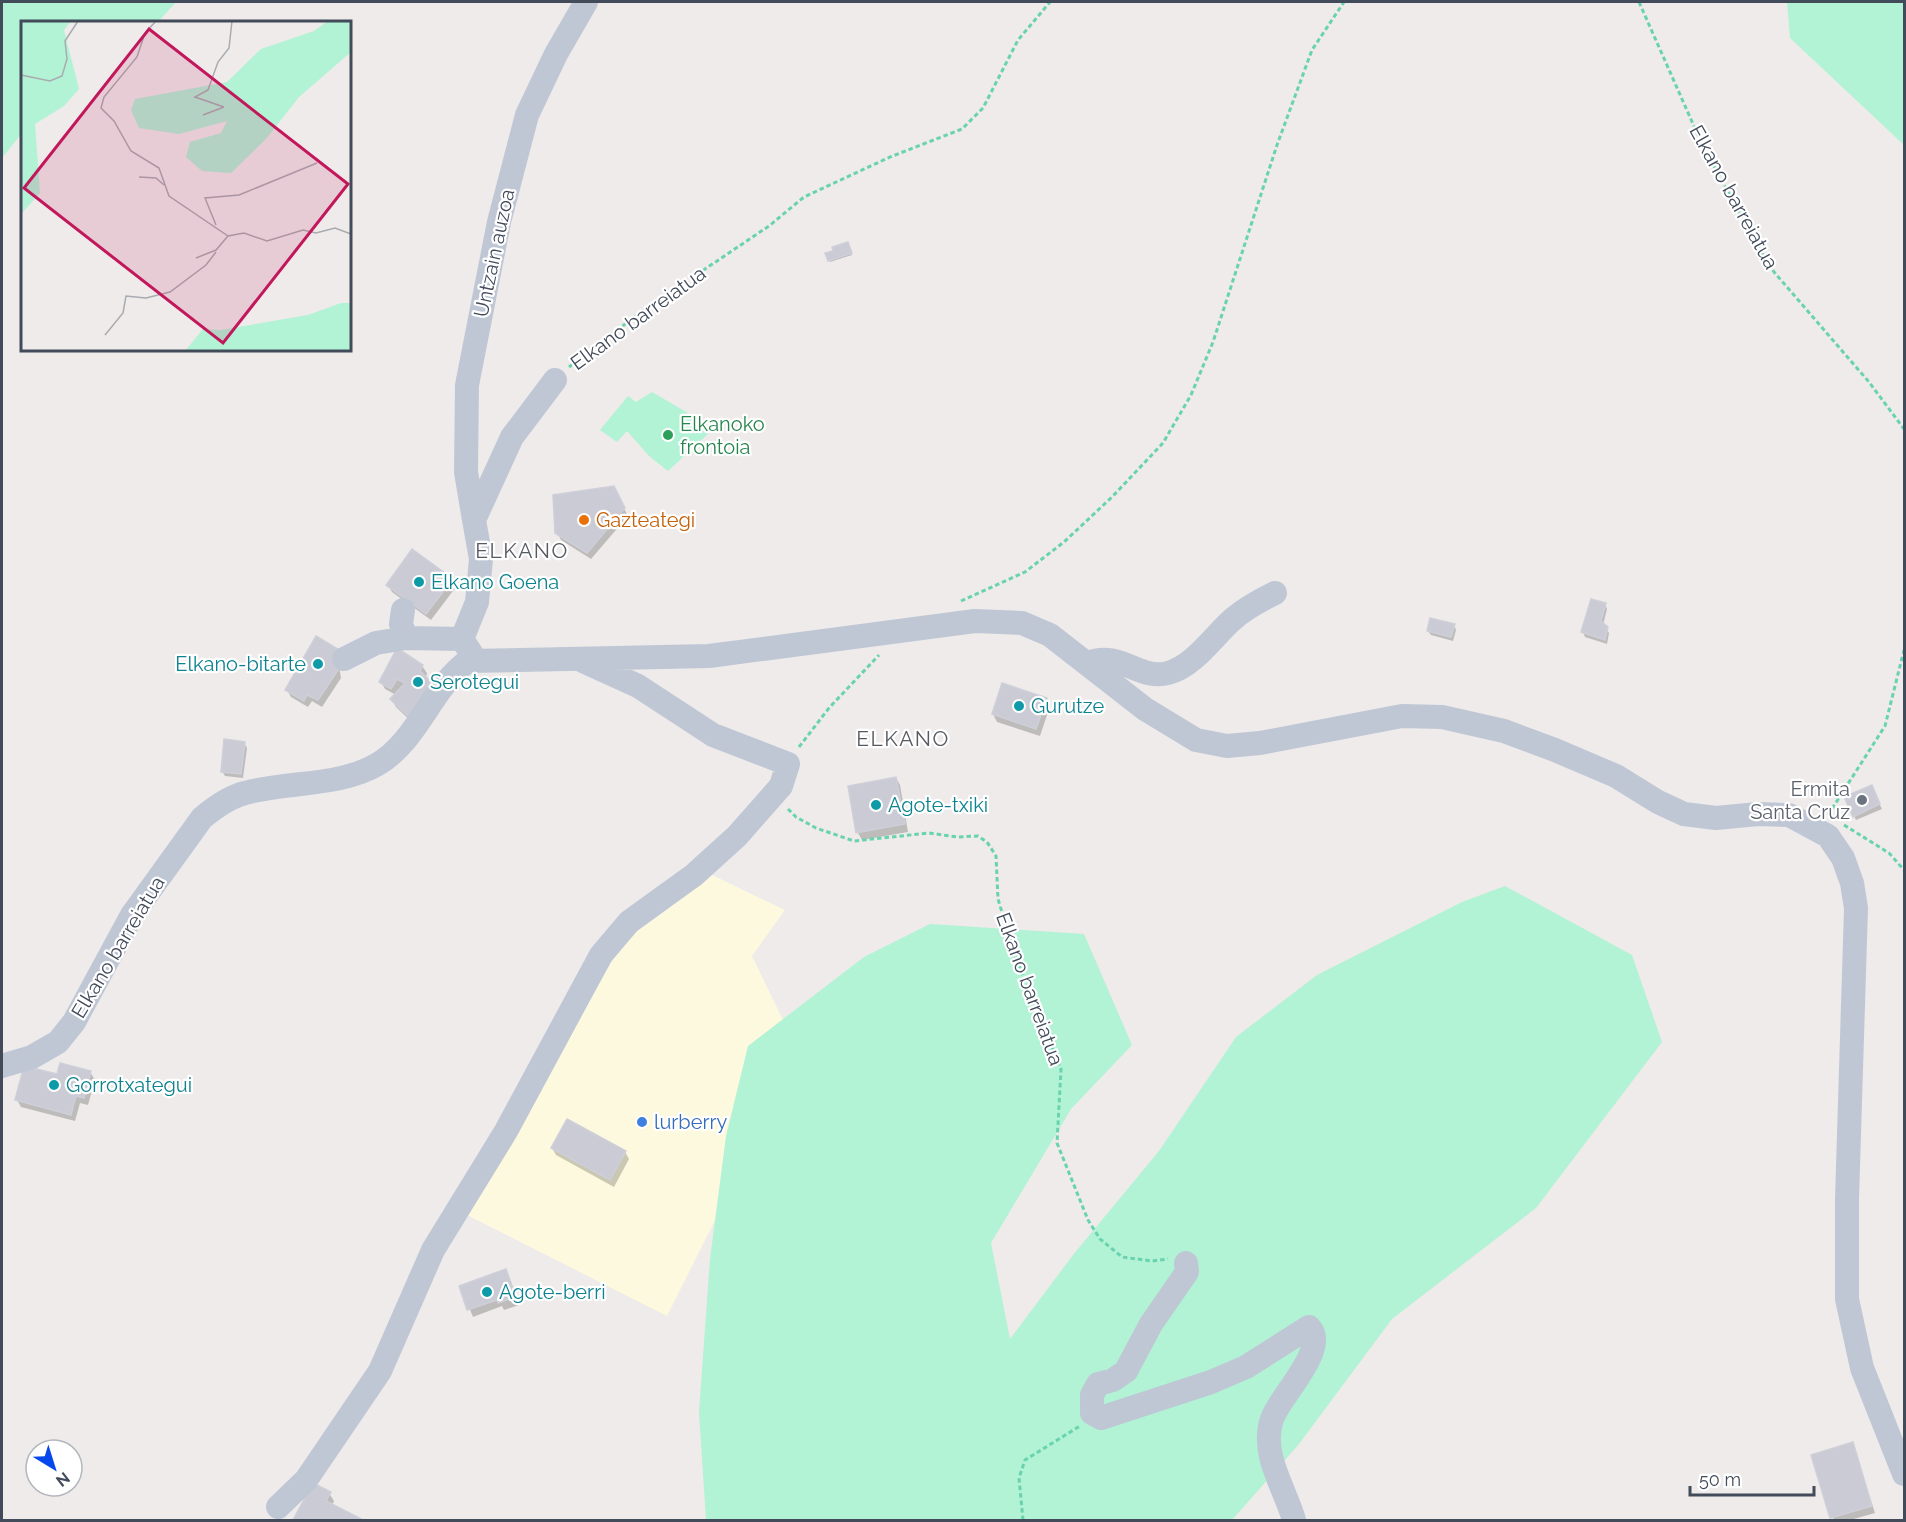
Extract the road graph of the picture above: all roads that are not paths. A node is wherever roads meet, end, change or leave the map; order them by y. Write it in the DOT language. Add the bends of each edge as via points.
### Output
graph roads {
  1 [pos="586,2"];
  2 [pos="555,380"];
  3 [pos="474,520"];
  4 [pos="1275,593"];
  5 [pos="403,610"];
  6 [pos="406,638"];
  7 [pos="462,639"];
  8 [pos="576,658"];
  9 [pos="344,659"];
  10 [pos="476,659"];
  11 [pos="1088,663"];
  12 [pos="2,1066"];
  13 [pos="1186,1263"];
  14 [pos="1905,1474"];
  15 [pos="278,1507"];
  16 [pos="1294,1521"];
  1 -- 3 [label="street, Untzain auzoa" via="528,115 499,222 467,385 466,472"];
  2 -- 3 [label="street, Elkano barreiatua" via="512,437"];
  3 -- 7 [label="street" via="481,559 477,602"];
  4 -- 11 [label="street" via="1240,613 1194,657 1169,673 1146,673 1111,659"];
  5 -- 6 [label="street" via="401,624"];
  6 -- 7 [label="street"];
  6 -- 9 [label="street" via="376,643"];
  7 -- 10 [label="street"];
  8 -- 10 [label="street"];
  8 -- 11 [label="street" via="709,656 975,621 1005,621 1050,635"];
  8 -- 15 [label="street" via="638,686 713,735 788,764 785,776 775,795 726,847 646,908 601,955 506,1131 433,1250 380,1371 306,1480"];
  10 -- 12 [label="street, Elkano barreiatua" via="468,661 447,680 410,732 380,763 340,778 245,793 202,818 132,915 74,1022 58,1042 32,1057"];
  11 -- 14 [label="street" via="1145,709 1196,740 1227,746 1260,743 1392,717 1442,717 1504,730 1555,750 1616,776 1684,814 1716,818 1777,813 1822,826 1843,858 1856,908 1846,1245 1850,1324 1862,1368"];
  13 -- 16 [label="street" via="1187,1272 1151,1324 1126,1371 1098,1384 1092,1395 1092,1410 1095,1417 1101,1418 1211,1382 1246,1367 1308,1327 1315,1341 1304,1370 1272,1418 1267,1438"];
}
